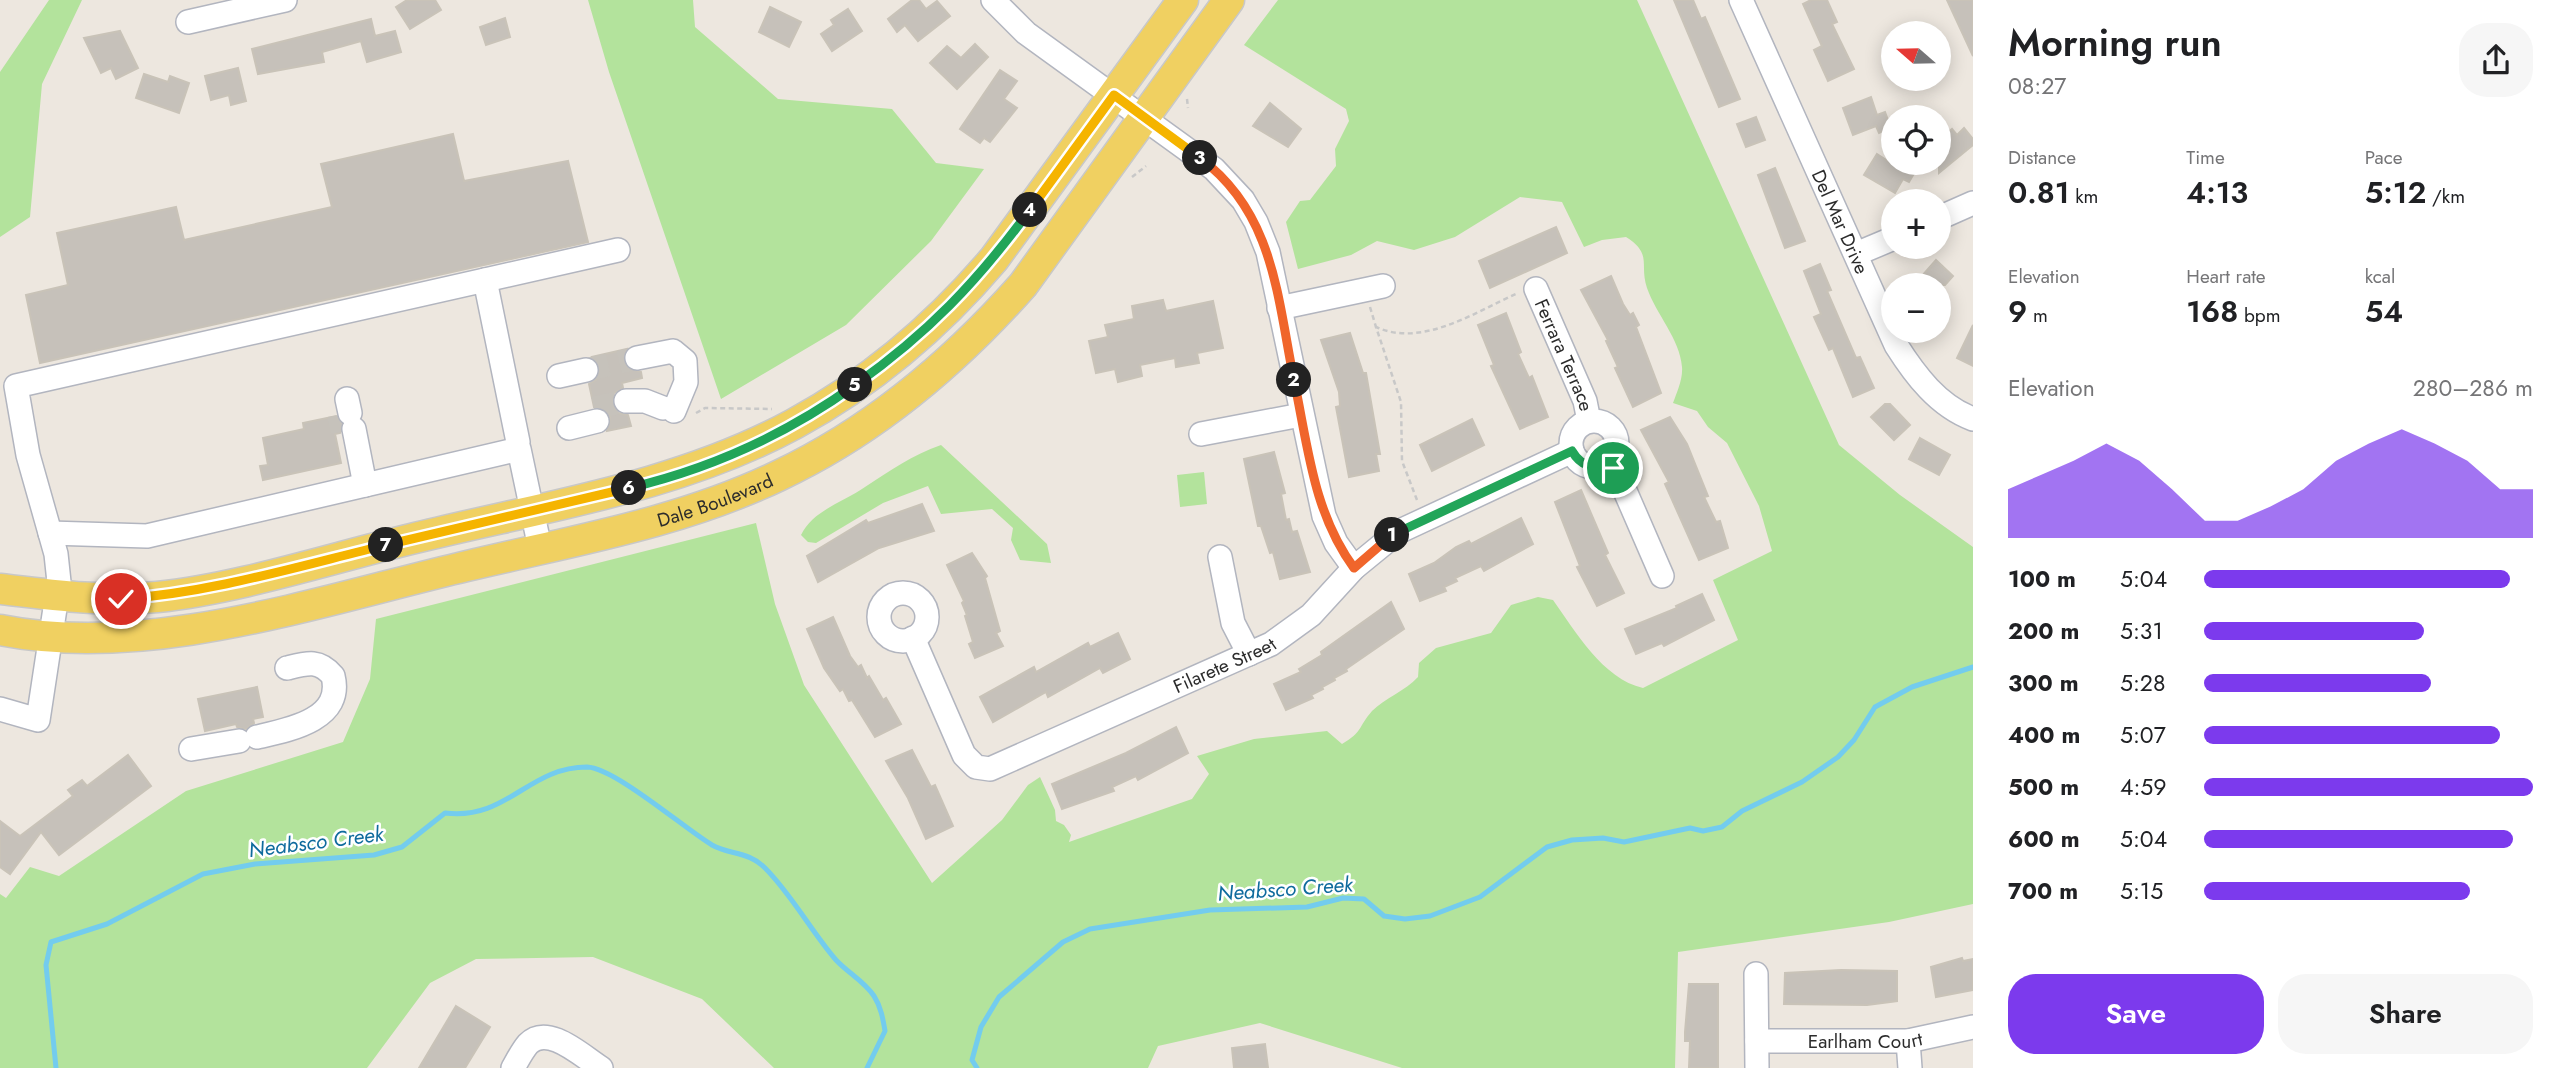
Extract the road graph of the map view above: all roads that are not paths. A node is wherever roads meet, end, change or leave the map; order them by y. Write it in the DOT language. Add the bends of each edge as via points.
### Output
graph roads {
  1 [pos="285,0"];
  2 [pos="993,0"];
  3 [pos="1183,0"];
  4 [pos="1229,0"];
  5 [pos="1741,0"];
  6 [pos="188,22"];
  7 [pos="1114,95"];
  8 [pos="1145,118"];
  9 [pos="1973,203"];
  10 [pos="1951,213"];
  11 [pos="1881,243"];
  12 [pos="618,250"];
  13 [pos="1856,254"];
  14 [pos="485,280"];
  15 [pos="1383,286"];
  16 [pos="1536,289"];
  17 [pos="1279,308"];
  18 [pos="637,358"];
  19 [pos="586,370"];
  20 [pos="559,376"];
  21 [pos="684,412"];
  22 [pos="345,415"];
  23 [pos="595,415"];
  24 [pos="1301,415"];
  25 [pos="1973,419"];
  26 [pos="1589,421"];
  27 [pos="568,422"];
  28 [pos="1202,434"];
  29 [pos="518,442"];
  30 [pos="1572,451"];
  31 [pos="1607,463"];
  32 [pos="360,486"];
  33 [pos="532,509"];
  34 [pos="50,533"];
  35 [pos="540,548"];
  36 [pos="1220,557"];
  37 [pos="1354,568"];
  38 [pos="1662,576"];
  39 [pos="0,589"];
  40 [pos="57,596"];
  41 [pos="0,630"];
  42 [pos="51,637"];
  43 [pos="913,638"];
  44 [pos="1249,654"];
  45 [pos="287,668"];
  46 [pos="0,709"];
  47 [pos="191,749"];
  48 [pos="1756,974"];
  49 [pos="1973,1027"];
  50 [pos="1757,1041"];
  51 [pos="1908,1041"];
  52 [pos="513,1068"];
  53 [pos="601,1068"];
  54 [pos="1757,1068"];
  55 [pos="1910,1068"];
  1 -- 6 [label="street"];
  2 -- 7 [label="street" via="1026,33"];
  3 -- 7 [label="main road, Dale Boulevard"];
  4 -- 8 [label="main road, Dale Boulevard"];
  5 -- 13 [label="street, Del Mar Drive"];
  7 -- 8 [label="street"];
  7 -- 33 [label="main road, Dale Boulevard" via="964,294 851,388 795,424 701,466"];
  8 -- 17 [label="street" via="1214,169 1243,200 1268,251"];
  8 -- 35 [label="main road, Dale Boulevard" via="1023,285 953,358 877,419 800,465 729,498"];
  9 -- 10 [label="street"];
  11 -- 13 [label="street"];
  12 -- 14 [label="street"];
  13 -- 25 [label="street, Del Mar Drive" via="1910,368 1948,407"];
  14 -- 29 [label="street"];
  14 -- 34 [label="street" via="16,386 28,455"];
  15 -- 17 [label="street"];
  16 -- 26 [label="street, Ferrara Terrace"];
  17 -- 24 [label="street"];
  18 -- 21 [label="street" via="673,351 685,361"];
  19 -- 20 [label="street"];
  22 -- 32 [label="street"];
  23 -- 27 [label="street"];
  24 -- 28 [label="street"];
  24 -- 37 [label="street" via="1324,516"];
  26 -- 30 [label="street, Ferrara Terrace" via="1574,433"];
  26 -- 31 [label="street, Ferrara Terrace" via="1605,423 1615,433 1617,446"];
  30 -- 31 [label="street" via="1588,466"];
  30 -- 37 [label="street, Filarete Street" via="1382,542"];
  31 -- 38 [label="street" via="1619,477"];
  32 -- 33 [label="street" via="519,449"];
  32 -- 34 [label="street" via="147,536"];
  33 -- 35 [label="street"];
  33 -- 40 [label="main road, Dale Boulevard" via="160,597"];
  34 -- 40 [label="street" via="58,572"];
  35 -- 42 [label="main road, Dale Boulevard" via="212,626 116,638"];
  36 -- 44 [label="street" via="1233,623"];
  37 -- 44 [label="street, Filarete Street" via="1298,626"];
  39 -- 40 [label="main road, Dale Boulevard"];
  40 -- 42 [label="street"];
  41 -- 42 [label="main road, Dale Boulevard"];
  42 -- 46 [label="street" via="38,720"];
  43 -- 44 [label="street, Filarete Street" via="964,755 980,769 1000,766"];
  45 -- 47 [label="street" via="310,662 322,665 333,676 333,696 323,712 305,724"];
  48 -- 50 [label="street"];
  49 -- 51 [label="street, Earlham Court"];
  50 -- 51 [label="street, Earlham Court"];
  50 -- 54 [label="street"];
  51 -- 55 [label="street"];
  52 -- 53 [label="street" via="527,1045 545,1037"];
}
